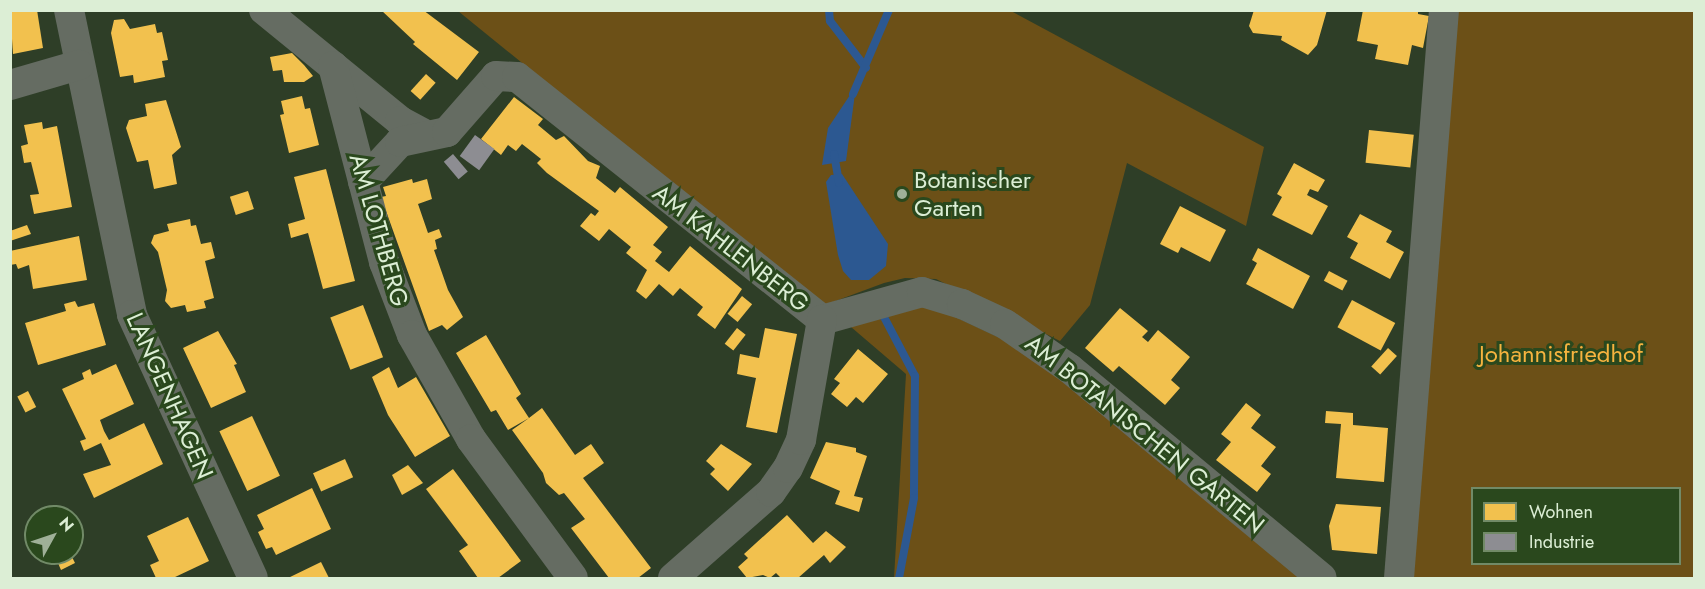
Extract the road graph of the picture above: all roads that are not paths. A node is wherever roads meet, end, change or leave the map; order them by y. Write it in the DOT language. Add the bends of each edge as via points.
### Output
graph roads {
  1 [pos="69,10"];
  2 [pos="264,10"];
  3 [pos="1444,10"];
  4 [pos="79,65"];
  5 [pos="333,66"];
  6 [pos="10,85"];
  7 [pos="424,134"];
  8 [pos="363,182"];
  9 [pos="822,320"];
  10 [pos="253,579"];
  11 [pos="573,579"];
  12 [pos="673,579"];
  13 [pos="1322,579"];
  14 [pos="1399,579"];
  1 -- 4 [label="street, LANGENHAGEN"];
  2 -- 5 [label="street"];
  3 -- 14 [label="street"];
  4 -- 6 [label="street"];
  4 -- 10 [label="street, LANGENHAGEN" via="132,315"];
  5 -- 7 [label="street" via="400,121"];
  5 -- 8 [label="street, AM LOTHBERG"];
  7 -- 8 [label="street, AM KAHLENBERG" via="390,150"];
  7 -- 9 [label="street, AM KAHLENBERG" via="447,132 496,76 517,77"];
  8 -- 11 [label="street, AM LOTHBERG" via="384,262 423,357 471,439"];
  9 -- 12 [label="street, AM KAHLENBERG" via="801,440 788,468 771,492"];
  9 -- 13 [label="street, AM BOTANISCHEN GARTEN" via="922,292 962,304 1005,324 1070,369"];
}
